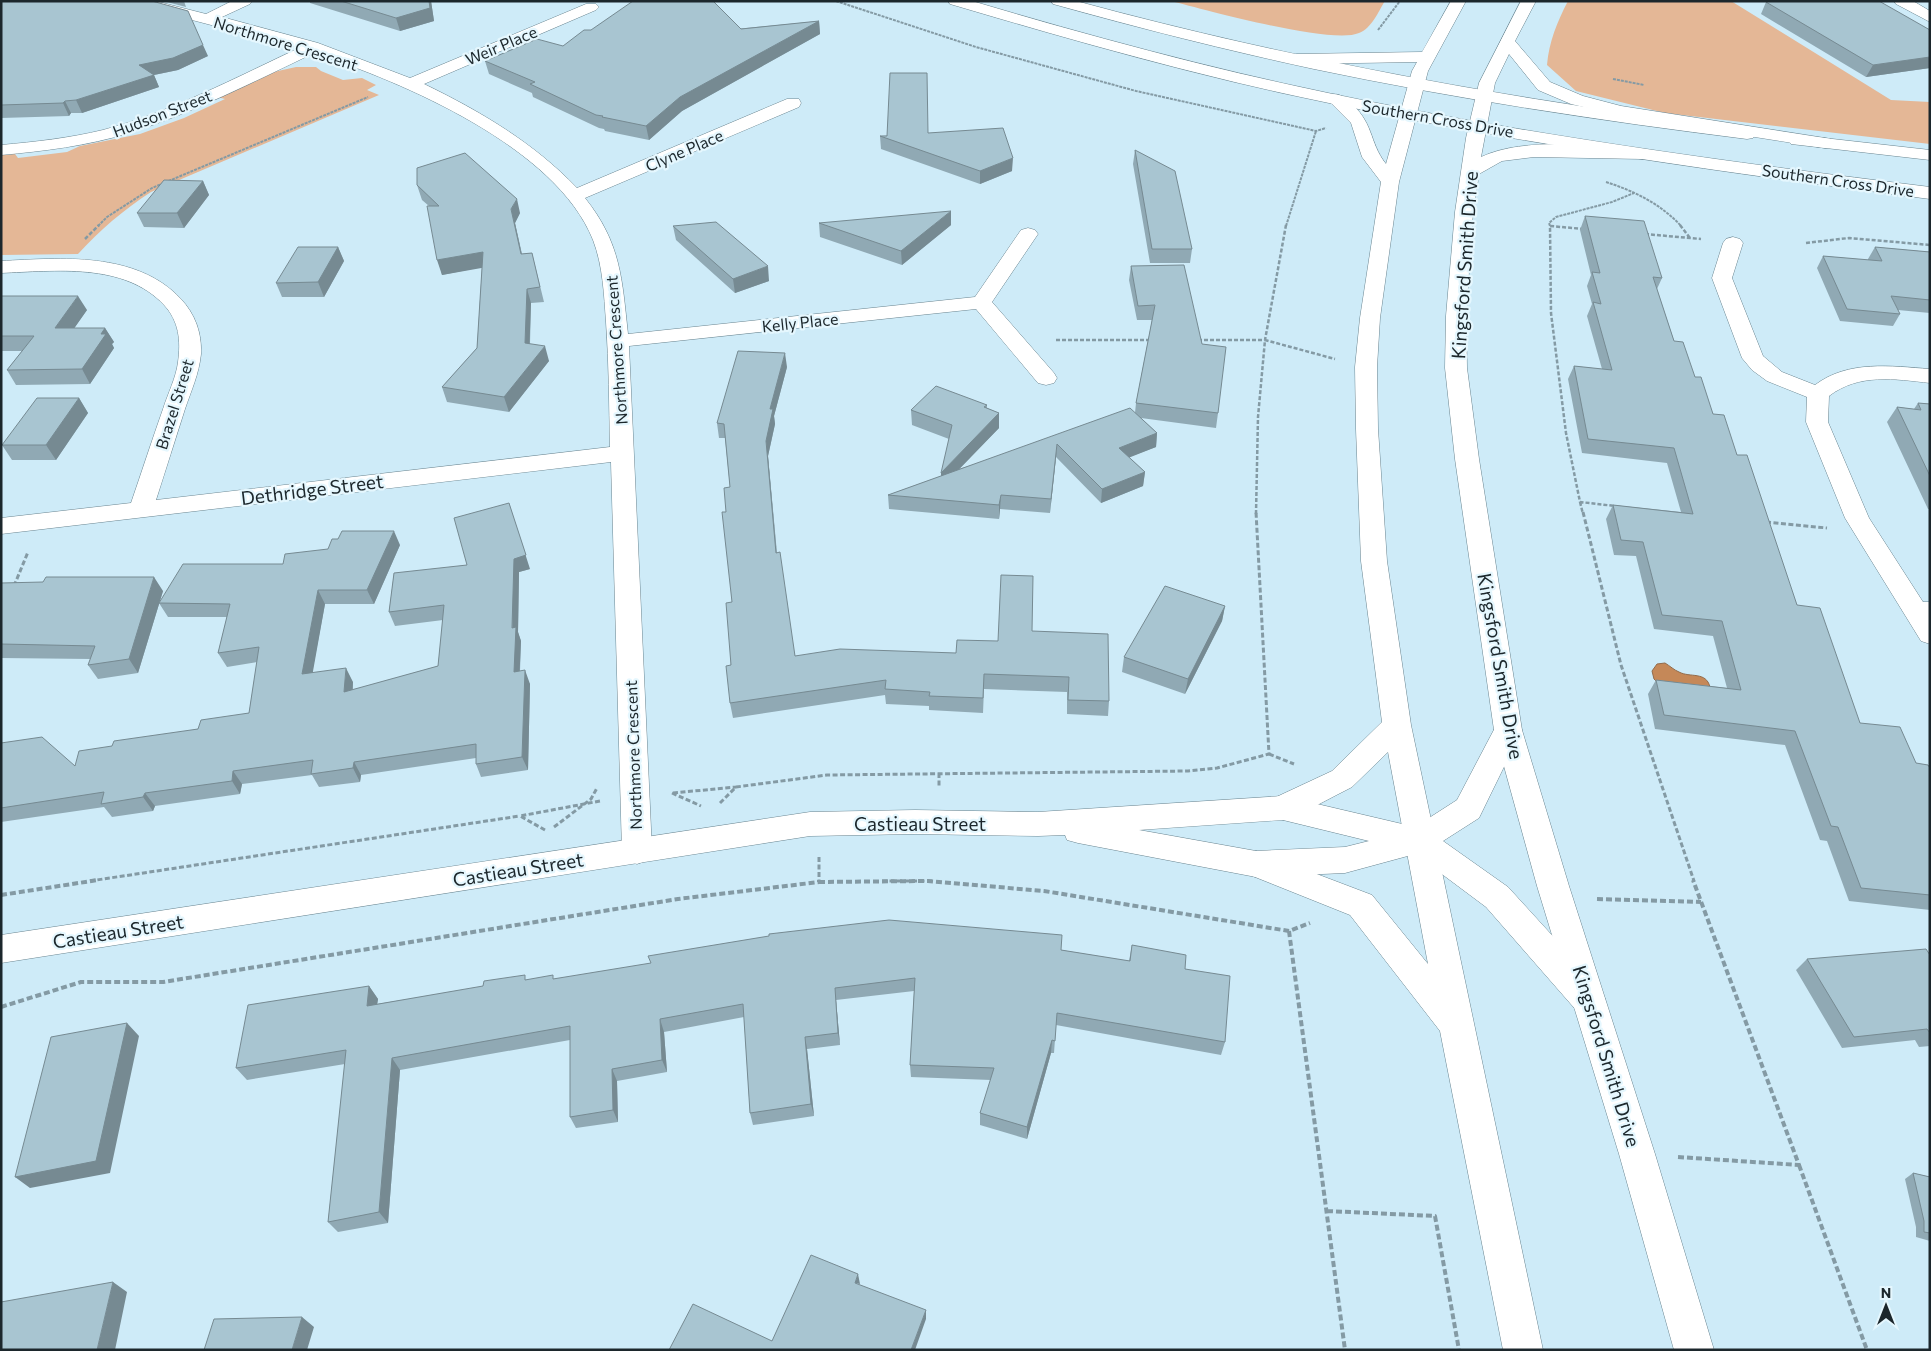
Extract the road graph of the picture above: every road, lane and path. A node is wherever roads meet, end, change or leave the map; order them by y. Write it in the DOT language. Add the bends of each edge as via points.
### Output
graph roads {
  1 [pos="136,1"];
  2 [pos="245,1"];
  3 [pos="836,1"];
  4 [pos="955,1"];
  5 [pos="1058,1"];
  6 [pos="1400,1"];
  7 [pos="1458,1"];
  8 [pos="1529,1"];
  9 [pos="1901,1"];
  10 [pos="591,7"];
  11 [pos="1930,17"];
  12 [pos="208,19"];
  13 [pos="1378,29"];
  14 [pos="1506,41"];
  15 [pos="313,47"];
  16 [pos="1427,57"];
  17 [pos="1297,59"];
  18 [pos="407,82"];
  19 [pos="1417,84"];
  20 [pos="1483,96"];
  21 [pos="1335,99"];
  22 [pos="793,103"];
  23 [pos="1410,114"];
  24 [pos="1477,126"];
  25 [pos="1825,143"];
  26 [pos="1,150"];
  27 [pos="1643,154"];
  28 [pos="1930,155"];
  29 [pos="1470,172"];
  30 [pos="1390,182"];
  31 [pos="1605,182"];
  32 [pos="1930,192"];
  33 [pos="1635,193"];
  34 [pos="575,196"];
  35 [pos="1550,226"];
  36 [pos="1587,229"];
  37 [pos="1028,234"];
  38 [pos="1644,234"];
  39 [pos="1691,238"];
  40 [pos="1733,243"];
  41 [pos="1806,243"];
  42 [pos="1930,245"];
  43 [pos="58,265"];
  44 [pos="1,267"];
  45 [pos="981,302"];
  46 [pos="1157,340"];
  47 [pos="1196,340"];
  48 [pos="1265,340"];
  49 [pos="618,341"];
  50 [pos="1018,345"];
  51 [pos="1366,367"];
  52 [pos="1930,376"];
  53 [pos="1046,378"];
  54 [pos="1818,394"];
  55 [pos="622,453"];
  56 [pos="1580,502"];
  57 [pos="1619,506"];
  58 [pos="141,509"];
  59 [pos="40,521"];
  60 [pos="1764,522"];
  61 [pos="1,526"];
  62 [pos="1865,530"];
  63 [pos="12,592"];
  64 [pos="1925,619"];
  65 [pos="1397,725"];
  66 [pos="1508,730"];
  67 [pos="597,786"];
  68 [pos="736,787"];
  69 [pos="587,803"];
  70 [pos="704,807"];
  71 [pos="1283,808"];
  72 [pos="712,809"];
  73 [pos="520,816"];
  74 [pos="810,824"];
  75 [pos="1038,824"];
  76 [pos="546,830"];
  77 [pos="1419,840"];
  78 [pos="637,851"];
  79 [pos="1256,864"];
  80 [pos="546,865"];
  81 [pos="819,882"];
  82 [pos="1553,886"];
  83 [pos="1,895"];
  84 [pos="1701,902"];
  85 [pos="1313,922"];
  86 [pos="1289,931"];
  87 [pos="1,949"];
  88 [pos="1589,1000"];
  89 [pos="1,1007"];
  90 [pos="1456,1025"];
  91 [pos="1637,1154"];
  92 [pos="1799,1165"];
  93 [pos="1327,1211"];
  94 [pos="1345,1350"];
  95 [pos="1459,1350"];
  96 [pos="1523,1350"];
  97 [pos="1694,1350"];
  98 [pos="1867,1350"];
  1 -- 12 [label="main road, Northmore Crescent"];
  2 -- 12 [label="main road"];
  3 -- 48 [label="path" via="976,47 1136,91 1316,131 1288,215"];
  4 -- 21 [label="main road, Southern Cross Drive" via="1116,47"];
  5 -- 17 [label="main road, Southern Cross Drive"];
  6 -- 13 [label="path"];
  7 -- 16 [label="main road"];
  8 -- 14 [label="main road, Kingsford Smith Drive"];
  9 -- 11 [label="main road"];
  10 -- 18 [label="main road, Weir Place"];
  12 -- 15 [label="main road, Northmore Crescent"];
  14 -- 20 [label="main road, Kingsford Smith Drive"];
  14 -- 25 [label="main road" via="1544,86 1578,100 1621,111"];
  15 -- 18 [label="main road, Northmore Crescent"];
  15 -- 26 [label="main road, Hudson Street" via="182,109 138,125 66,143"];
  16 -- 17 [label="main road"];
  16 -- 19 [label="main road"];
  17 -- 19 [label="main road, Southern Cross Drive"];
  18 -- 34 [label="main road, Northmore Crescent" via="497,130 543,163"];
  18 -- 43 [label="path" via="152,188 107,217"];
  19 -- 20 [label="main road, Southern Cross Drive"];
  19 -- 23 [label="main road"];
  20 -- 24 [label="main road, Kingsford Smith Drive"];
  20 -- 25 [label="main road, Southern Cross Drive" via="1685,127"];
  21 -- 23 [label="main road, Southern Cross Drive"];
  21 -- 30 [label="main road" via="1359,122 1371,156"];
  22 -- 34 [label="main road, Clyne Place"];
  23 -- 24 [label="main road, Southern Cross Drive"];
  23 -- 30 [label="main road"];
  24 -- 27 [label="main road, Southern Cross Drive"];
  24 -- 29 [label="main road, Kingsford Smith Drive"];
  25 -- 28 [label="main road, Southern Cross Drive"];
  27 -- 29 [label="main road" via="1516,153 1487,160"];
  27 -- 32 [label="main road, Southern Cross Drive"];
  29 -- 66 [label="main road, Kingsford Smith Drive" via="1456,316 1456,368"];
  30 -- 51 [label="main road"];
  31 -- 33 [label="path"];
  33 -- 35 [label="path" via="1556,217 1549,222"];
  33 -- 39 [label="path" via="1672,217"];
  34 -- 49 [label="main road, Northmore Crescent" via="596,229 611,267"];
  35 -- 36 [label="path"];
  35 -- 56 [label="path" via="1551,313 1566,433"];
  37 -- 45 [label="main road"];
  38 -- 39 [label="path"];
  39 -- 40 [label="path"];
  40 -- 54 [label="main road" via="1722,278 1753,358 1762,370"];
  41 -- 42 [label="path" via="1850,238"];
  43 -- 44 [label="main road, Brazel Street"];
  43 -- 58 [label="main road, Brazel Street" via="109,269 144,279 169,296 185,318 190,332 189,362"];
  45 -- 49 [label="main road, Kelly Place"];
  45 -- 50 [label="main road"];
  46 -- 50 [label="path" via="1039,340"];
  47 -- 48 [label="path"];
  48 -- 51 [label="path"];
  48 -- 68 [label="path" via="1258,417 1256,533 1269,754 1217,768 1188,771 827,775"];
  49 -- 55 [label="main road, Northmore Crescent"];
  50 -- 53 [label="main road"];
  51 -- 65 [label="main road" via="1374,561"];
  52 -- 54 [label="main road" via="1879,372 1848,376 1826,386"];
  54 -- 62 [label="main road" via="1817,422"];
  55 -- 58 [label="main road, Dethridge Street"];
  55 -- 78 [label="main road, Northmore Crescent"];
  56 -- 57 [label="path"];
  56 -- 84 [label="path" via="1621,664"];
  58 -- 59 [label="main road, Dethridge Street"];
  59 -- 61 [label="main road, Dethridge Street"];
  59 -- 63 [label="path"];
  60 -- 62 [label="path"];
  62 -- 64 [label="main road"];
  65 -- 71 [label="main road" via="1342,779"];
  65 -- 77 [label="main road"];
  66 -- 77 [label="main road, Castieau Street" via="1468,809"];
  66 -- 82 [label="main road, Kingsford Smith Drive"];
  67 -- 69 [label="path"];
  68 -- 70 [label="path" via="672,793"];
  68 -- 72 [label="path"];
  69 -- 73 [label="path"];
  69 -- 76 [label="path"];
  71 -- 75 [label="main road, Castieau Street"];
  71 -- 77 [label="main road, Castieau Street"];
  73 -- 76 [label="path"];
  73 -- 83 [label="path"];
  74 -- 75 [label="main road, Castieau Street"];
  74 -- 78 [label="main road, Castieau Street"];
  74 -- 81 [label="path" via="820,858"];
  75 -- 79 [label="main road, Castieau Street"];
  76 -- 80 [label="path"];
  77 -- 79 [label="main road, Castieau Street" via="1345,860"];
  77 -- 88 [label="main road, Castieau Street" via="1497,896"];
  77 -- 90 [label="main road"];
  78 -- 80 [label="main road, Castieau Street"];
  79 -- 90 [label="main road" via="1361,905"];
  80 -- 87 [label="main road, Castieau Street"];
  81 -- 86 [label="path" via="928,881 1044,891"];
  81 -- 89 [label="path" via="678,899 163,982 81,982"];
  82 -- 84 [label="path" via="1599,900"];
  82 -- 88 [label="main road, Kingsford Smith Drive"];
  84 -- 92 [label="path"];
  85 -- 86 [label="path"];
  86 -- 93 [label="path"];
  88 -- 91 [label="main road, Kingsford Smith Drive"];
  90 -- 96 [label="main road"];
  91 -- 92 [label="path"];
  91 -- 97 [label="main road, Kingsford Smith Drive"];
  92 -- 98 [label="path"];
  93 -- 94 [label="path"];
  93 -- 95 [label="path" via="1435,1216"];
}
